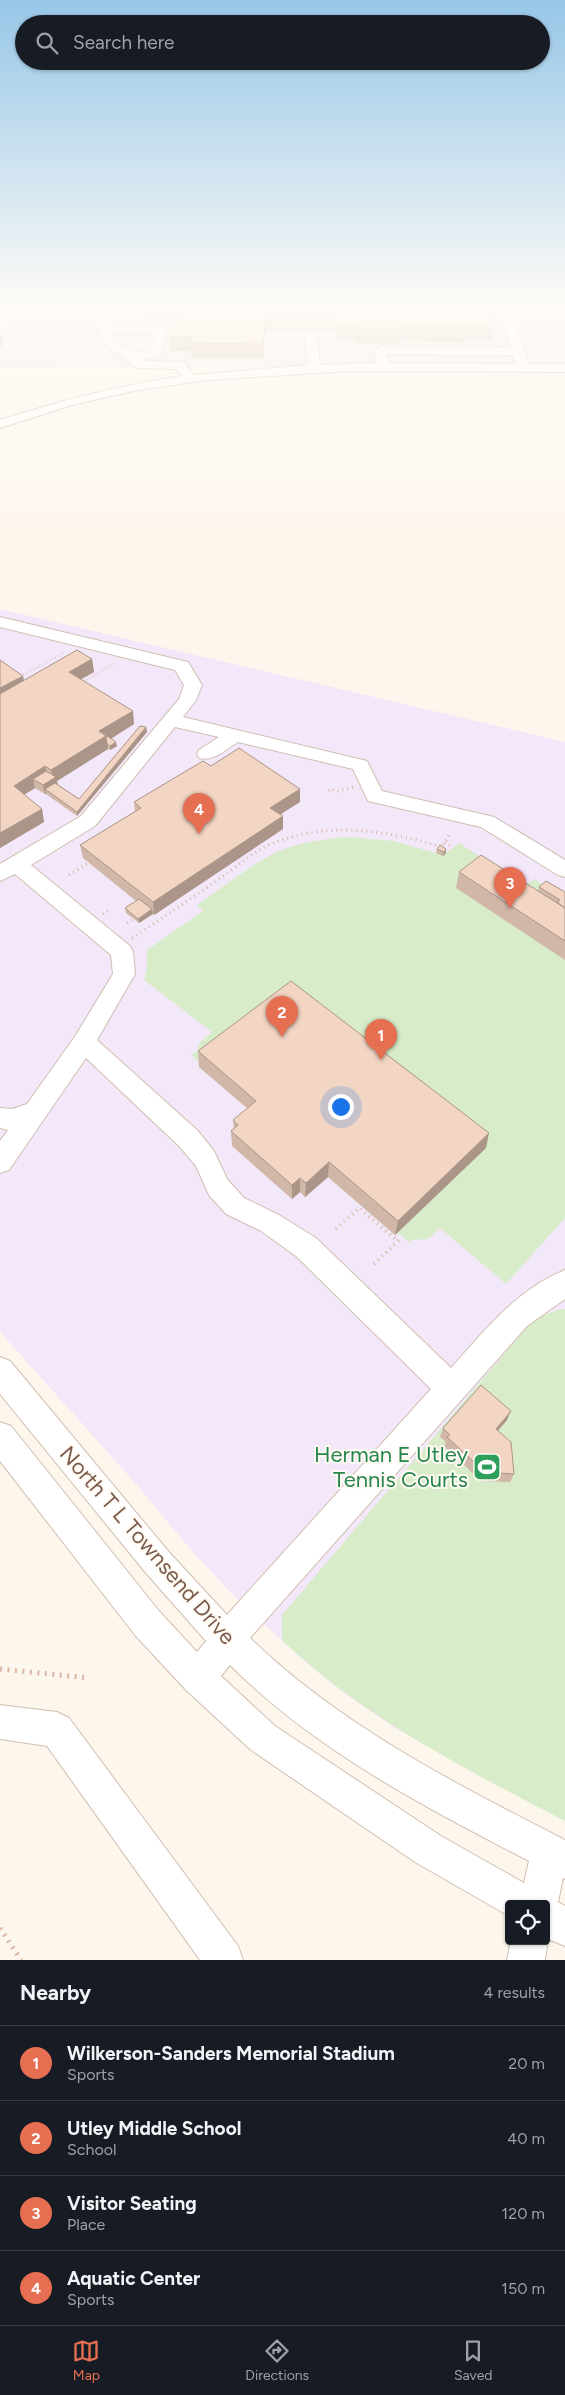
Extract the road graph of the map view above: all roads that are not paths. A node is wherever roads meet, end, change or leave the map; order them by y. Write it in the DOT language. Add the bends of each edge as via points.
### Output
graph roads {
  1 [pos="75,399"];
  2 [pos="0,424"];
  3 [pos="0,622"];
  4 [pos="171,720"];
  5 [pos="235,735"];
  6 [pos="206,754"];
  7 [pos="8,869"];
  8 [pos="565,870"];
  9 [pos="84,1042"];
  10 [pos="38,1110"];
  11 [pos="0,1118"];
  12 [pos="0,1162"];
  13 [pos="565,1283"];
  14 [pos="0,1371"];
  15 [pos="451,1388"];
  16 [pos="0,1437"];
  17 [pos="227,1640"];
  18 [pos="198,1678"];
  19 [pos="0,1722"];
  20 [pos="557,1856"];
  21 [pos="517,1900"];
  22 [pos="541,1900"];
  23 [pos="550,1918"];
  24 [pos="565,1927"];
  25 [pos="529,1945"];
  26 [pos="224,1960"];
  27 [pos="526,1960"];
  1 -- 2 [label="street"];
  3 -- 4 [label="street" via="182,666 193,685 187,700"];
  4 -- 5 [label="street"];
  4 -- 7 [label="street" via="88,821"];
  5 -- 6 [label="street"];
  5 -- 8 [label="street" via="360,765 375,796 487,822"];
  7 -- 9 [label="street" via="122,952 124,974"];
  9 -- 10 [label="street"];
  9 -- 15 [label="street" via="188,1138 205,1159 218,1187 235,1206 270,1223 306,1247"];
  10 -- 11 [label="street" via="12,1120"];
  10 -- 12 [label="street"];
  13 -- 15 [label="street" via="517,1316"];
  14 -- 17 [label="street, North T L Townsend Drive" via="166,1574"];
  15 -- 17 [label="street"];
  16 -- 18 [label="street" via="147,1623"];
  17 -- 18 [label="street"];
  17 -- 20 [label="street, North T L Townsend Drive" via="294,1699 354,1741 419,1781"];
  18 -- 21 [label="street" via="263,1738 428,1849"];
  19 -- 26 [label="street" via="57,1730"];
  20 -- 22 [label="street"];
  23 -- 24 [label="street"];
  25 -- 27 [label="street"];
}
